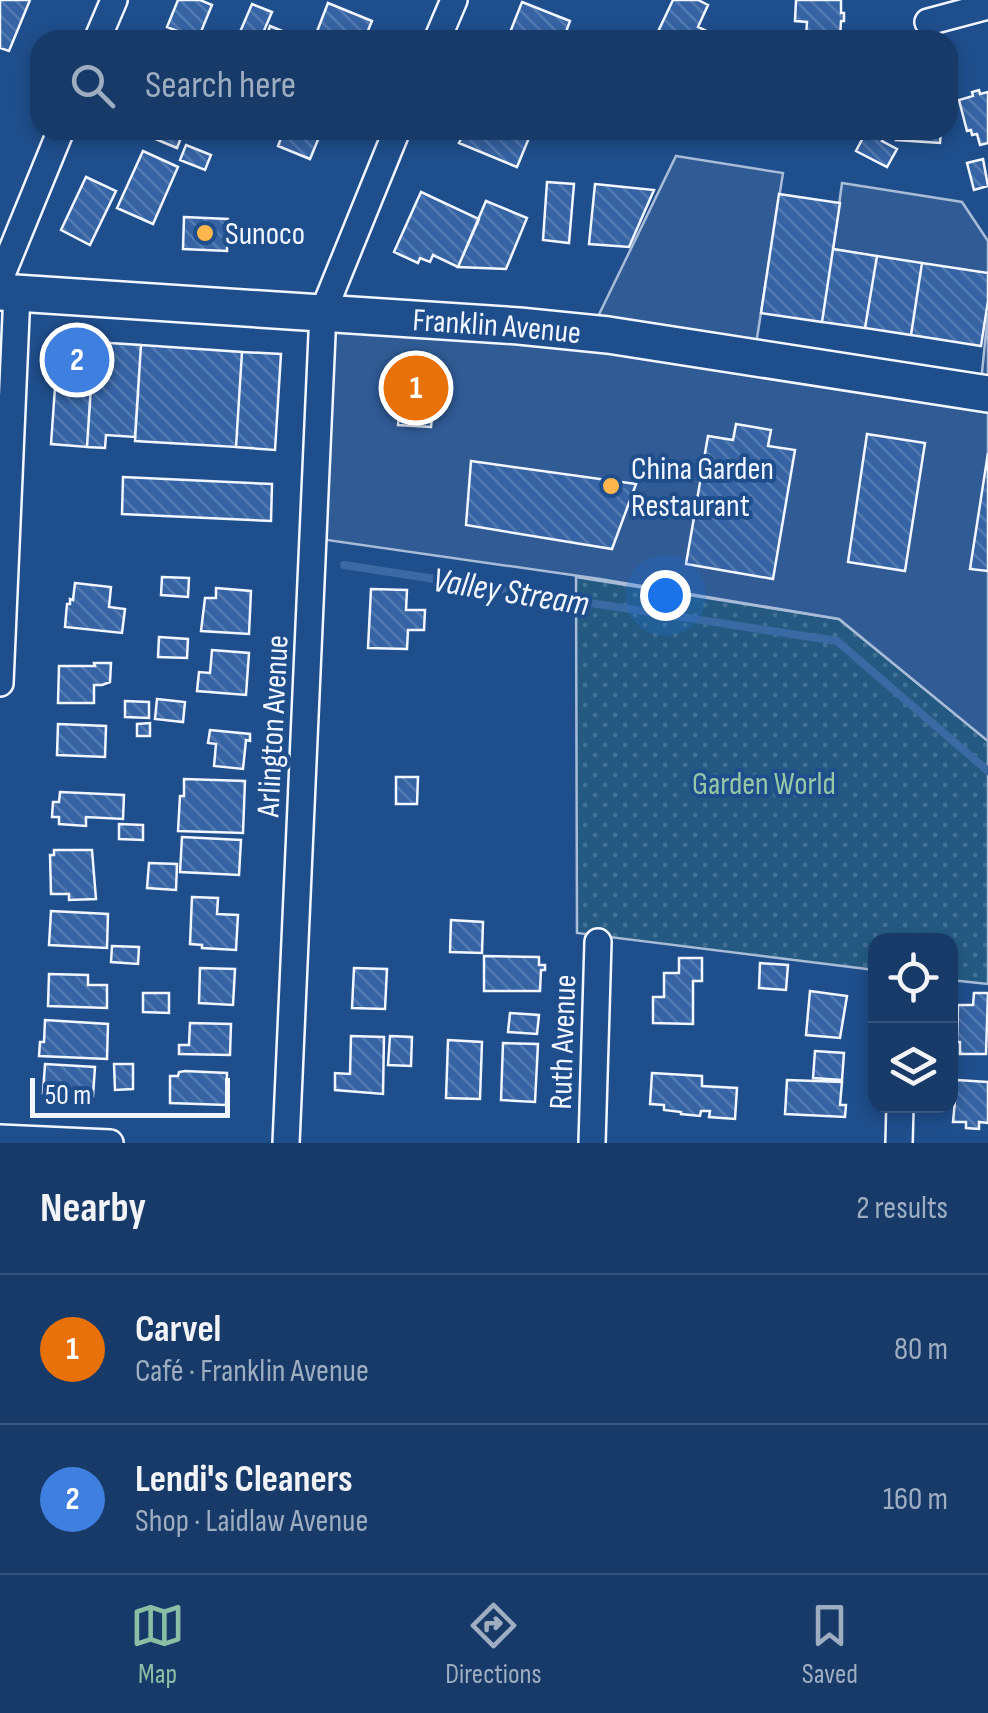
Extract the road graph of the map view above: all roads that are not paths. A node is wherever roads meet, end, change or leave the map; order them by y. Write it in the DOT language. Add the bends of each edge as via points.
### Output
graph roads {
  1 [pos="114,0"];
  2 [pos="454,0"];
  3 [pos="988,6"];
  4 [pos="928,22"];
  5 [pos="102,30"];
  6 [pos="440,30"];
  7 [pos="58,140"];
  8 [pos="393,140"];
  9 [pos="6,288"];
  10 [pos="323,312"];
  11 [pos="988,394"];
  12 [pos="0,682"];
  13 [pos="598,942"];
  14 [pos="900,1113"];
  15 [pos="0,1138"];
  16 [pos="110,1143"];
  17 [pos="286,1143"];
  18 [pos="592,1143"];
  19 [pos="899,1143"];
  1 -- 5 [label="street"];
  2 -- 6 [label="street"];
  3 -- 4 [label="street"];
  7 -- 9 [label="street"];
  8 -- 10 [label="street, Arlington Avenue"];
  9 -- 10 [label="main road, Franklin Avenue"];
  9 -- 12 [label="street"];
  10 -- 11 [label="main road, Franklin Avenue" via="608,335"];
  10 -- 17 [label="street, Arlington Avenue"];
  13 -- 18 [label="street, Ruth Avenue"];
  14 -- 19 [label="street"];
  15 -- 16 [label="street"];
}
